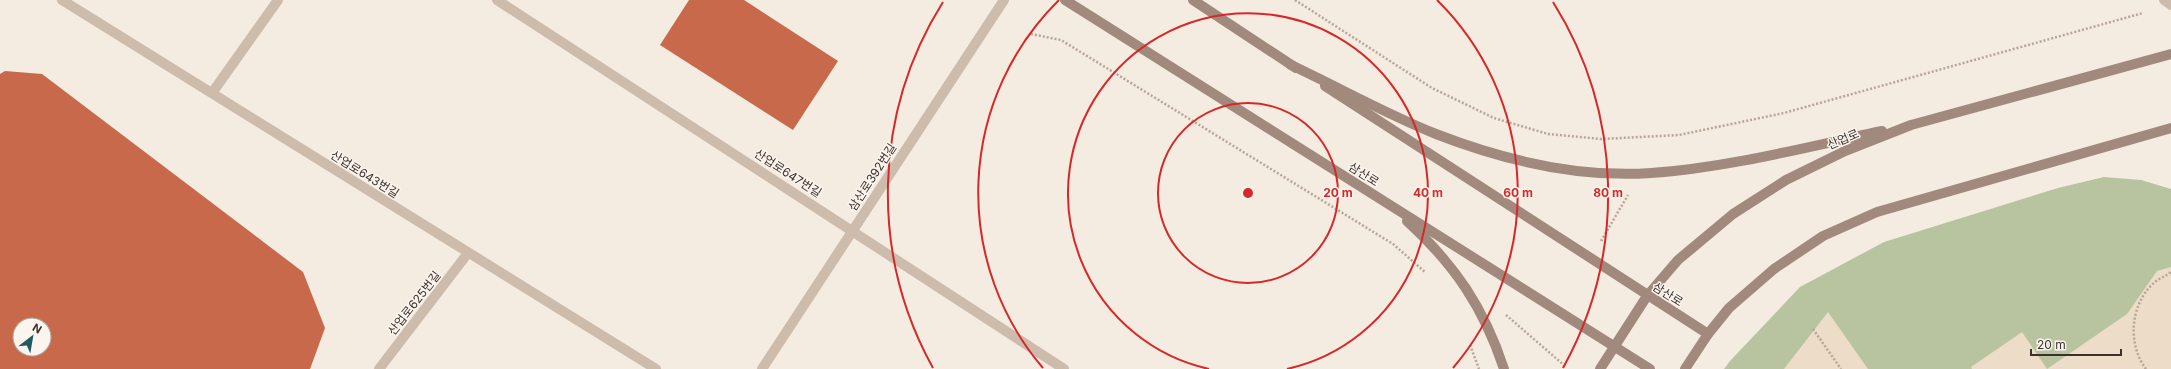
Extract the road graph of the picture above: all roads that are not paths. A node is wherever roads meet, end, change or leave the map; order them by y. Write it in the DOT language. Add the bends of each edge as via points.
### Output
graph roads {
  1 [pos="62,0"];
  2 [pos="278,0"];
  3 [pos="497,0"];
  4 [pos="1004,0"];
  5 [pos="1065,0"];
  6 [pos="1193,0"];
  7 [pos="2164,0"];
  8 [pos="2171,5"];
  9 [pos="2171,54"];
  10 [pos="1291,65"];
  11 [pos="212,93"];
  12 [pos="1911,125"];
  13 [pos="2171,128"];
  14 [pos="1388,204"];
  15 [pos="852,230"];
  16 [pos="468,253"];
  17 [pos="1647,296"];
  18 [pos="1708,334"];
  19 [pos="1614,346"];
  20 [pos="379,369"];
  21 [pos="656,369"];
  22 [pos="762,369"];
  23 [pos="1064,369"];
  24 [pos="1504,369"];
  25 [pos="1600,369"];
  26 [pos="1650,369"];
  27 [pos="1684,369"];
  1 -- 11 [label="street, 산업로643번길"];
  2 -- 11 [label="street"];
  3 -- 15 [label="street, 산업로647번길"];
  4 -- 15 [label="street, 삼산로392번길"];
  5 -- 14 [label="main road, 삼산로"];
  6 -- 10 [label="main road, 삼산로"];
  7 -- 8 [label="street"];
  9 -- 12 [label="main road, 산업로"];
  10 -- 12 [label="main road" via="1435,133 1467,145 1541,165 1600,173 1650,173 1703,167"];
  10 -- 17 [label="main road, 삼산로"];
  11 -- 16 [label="street, 산업로643번길"];
  12 -- 17 [label="main road, 산업로" via="1845,151 1786,180 1733,214 1678,260"];
  13 -- 18 [label="main road" via="1870,215 1823,236 1774,269 1729,308"];
  14 -- 19 [label="main road, 삼산로"];
  14 -- 24 [label="main road" via="1438,252 1462,280 1483,316"];
  15 -- 22 [label="street, 삼산로392번길"];
  15 -- 23 [label="street, 산업로647번길"];
  16 -- 20 [label="street, 산업로625번길"];
  16 -- 21 [label="street, 산업로643번길"];
  17 -- 18 [label="main road, 삼산로"];
  17 -- 19 [label="main road, 산업로"];
  18 -- 27 [label="main road"];
  19 -- 25 [label="main road, 산업로"];
  19 -- 26 [label="main road, 삼산로"];
}
